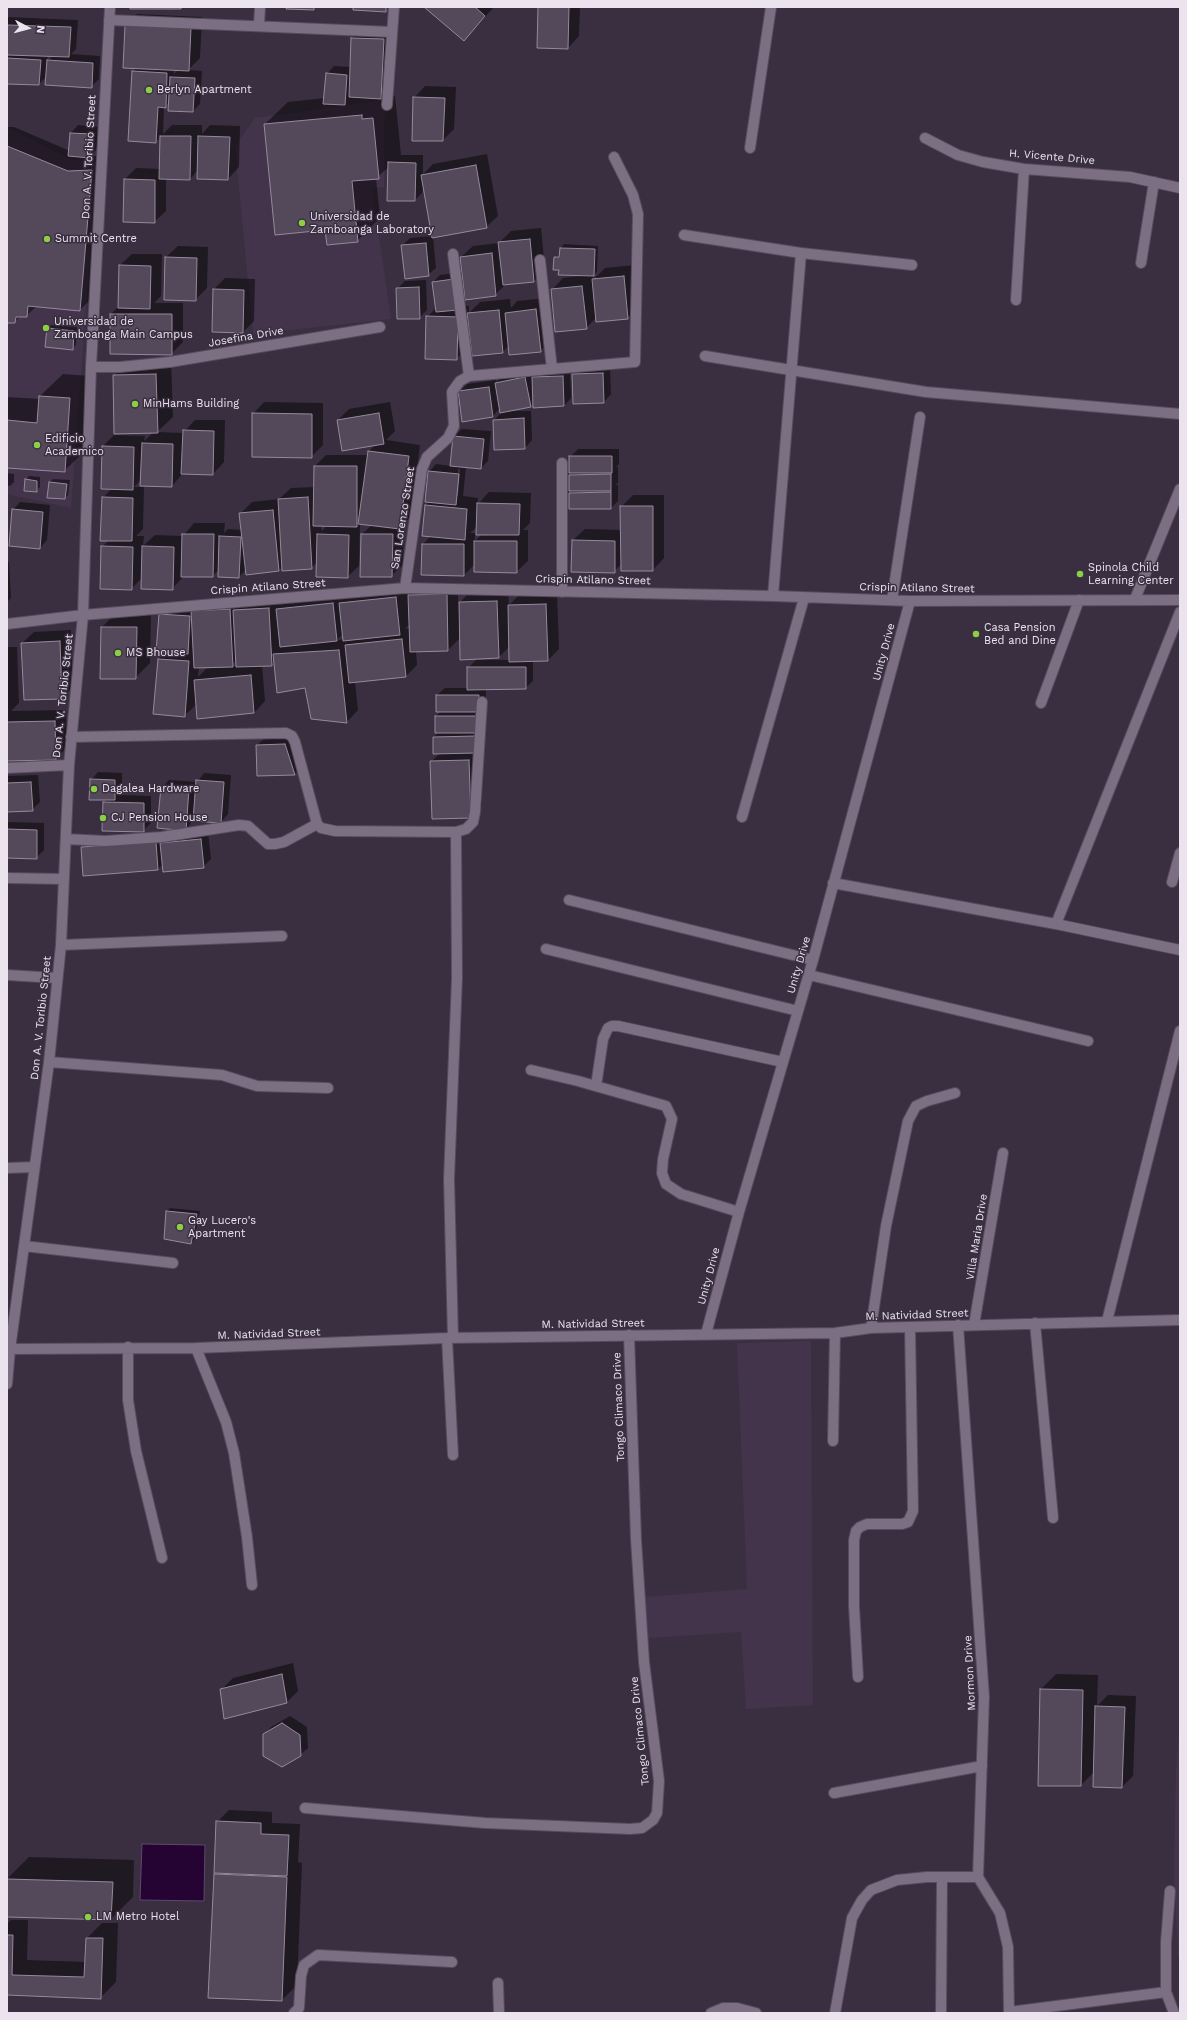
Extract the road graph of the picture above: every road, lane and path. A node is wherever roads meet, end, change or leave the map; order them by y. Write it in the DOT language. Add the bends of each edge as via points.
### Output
graph roads {
  1 [pos="110,7"];
  2 [pos="260,7"];
  3 [pos="394,7"];
  4 [pos="771,7"];
  5 [pos="109,20"];
  6 [pos="258,25"];
  7 [pos="392,32"];
  8 [pos="387,105"];
  9 [pos="925,138"];
  10 [pos="750,148"];
  11 [pos="614,157"];
  12 [pos="1024,169"];
  13 [pos="1154,182"];
  14 [pos="1180,188"];
  15 [pos="684,235"];
  16 [pos="801,253"];
  17 [pos="453,254"];
  18 [pos="540,260"];
  19 [pos="1141,263"];
  20 [pos="912,265"];
  21 [pos="1016,300"];
  22 [pos="380,327"];
  23 [pos="705,356"];
  24 [pos="91,367"];
  25 [pos="552,369"];
  26 [pos="791,370"];
  27 [pos="469,376"];
  28 [pos="1180,414"];
  29 [pos="920,416"];
  30 [pos="562,463"];
  31 [pos="1180,489"];
  32 [pos="405,588"];
  33 [pos="562,592"];
  34 [pos="773,596"];
  35 [pos="804,598"];
  36 [pos="1135,599"];
  37 [pos="892,600"];
  38 [pos="1079,600"];
  39 [pos="1180,600"];
  40 [pos="910,601"];
  41 [pos="1180,612"];
  42 [pos="83,615"];
  43 [pos="7,624"];
  44 [pos="482,702"];
  45 [pos="1041,703"];
  46 [pos="71,737"];
  47 [pos="68,765"];
  48 [pos="7,768"];
  49 [pos="742,817"];
  50 [pos="317,824"];
  51 [pos="456,832"];
  52 [pos="66,839"];
  53 [pos="1180,853"];
  54 [pos="7,878"];
  55 [pos="64,879"];
  56 [pos="1172,882"];
  57 [pos="833,883"];
  58 [pos="569,900"];
  59 [pos="1056,924"];
  60 [pos="282,936"];
  61 [pos="61,945"];
  62 [pos="546,949"];
  63 [pos="1180,950"];
  64 [pos="813,960"];
  65 [pos="809,974"];
  66 [pos="7,975"];
  67 [pos="57,978"];
  68 [pos="798,1010"];
  69 [pos="1180,1031"];
  70 [pos="1088,1041"];
  71 [pos="49,1062"];
  72 [pos="783,1062"];
  73 [pos="532,1070"];
  74 [pos="596,1086"];
  75 [pos="328,1088"];
  76 [pos="955,1093"];
  77 [pos="1003,1152"];
  78 [pos="7,1168"];
  79 [pos="34,1168"];
  80 [pos="739,1212"];
  81 [pos="24,1246"];
  82 [pos="173,1263"];
  83 [pos="1180,1320"];
  84 [pos="1107,1321"];
  85 [pos="1035,1323"];
  86 [pos="958,1325"];
  87 [pos="974,1325"];
  88 [pos="910,1327"];
  89 [pos="871,1328"];
  90 [pos="835,1333"];
  91 [pos="706,1334"];
  92 [pos="629,1335"];
  93 [pos="450,1338"];
  94 [pos="128,1347"];
  95 [pos="196,1348"];
  96 [pos="9,1349"];
  97 [pos="7,1384"];
  98 [pos="833,1441"];
  99 [pos="453,1455"];
  100 [pos="1053,1518"];
  101 [pos="162,1558"];
  102 [pos="252,1585"];
  103 [pos="858,1677"];
  104 [pos="982,1766"];
  105 [pos="834,1793"];
  106 [pos="305,1808"];
  107 [pos="942,1877"];
  108 [pos="978,1877"];
  109 [pos="1170,1891"];
  110 [pos="452,1962"];
  111 [pos="498,1984"];
  112 [pos="1166,1992"];
  113 [pos="1180,2011"];
  114 [pos="294,2013"];
  115 [pos="499,2013"];
  116 [pos="711,2013"];
  117 [pos="756,2013"];
  118 [pos="835,2013"];
  119 [pos="942,2013"];
  120 [pos="1009,2013"];
  121 [pos="1174,2013"];
  1 -- 5 [label="street, Don A. V. Toribio Street"];
  2 -- 6 [label="street"];
  3 -- 7 [label="street"];
  4 -- 10 [label="street"];
  5 -- 6 [label="street"];
  5 -- 24 [label="street, Don A. V. Toribio Street"];
  6 -- 7 [label="street"];
  7 -- 8 [label="street"];
  9 -- 12 [label="street, H. Vicente Drive" via="958,155"];
  11 -- 25 [label="street" via="633,195 638,214 636,362"];
  12 -- 13 [label="street, H. Vicente Drive" via="1096,173"];
  12 -- 21 [label="street"];
  13 -- 14 [label="street, H. Vicente Drive"];
  13 -- 19 [label="street"];
  15 -- 16 [label="street"];
  16 -- 20 [label="street"];
  16 -- 26 [label="street"];
  17 -- 27 [label="street"];
  18 -- 25 [label="street"];
  22 -- 24 [label="street, Josefina Drive" via="170,362"];
  23 -- 26 [label="street"];
  24 -- 42 [label="street, Don A. V. Toribio Street"];
  25 -- 27 [label="street"];
  26 -- 28 [label="street" via="926,392"];
  26 -- 34 [label="street"];
  27 -- 32 [label="street, San Lorenzo Street" via="460,380 452,392 454,426 448,438 427,457 422,469"];
  29 -- 37 [label="street"];
  30 -- 33 [label="street"];
  31 -- 36 [label="street"];
  32 -- 33 [label="street, Crispin Atilano Street"];
  32 -- 42 [label="street, Crispin Atilano Street"];
  33 -- 34 [label="street, Crispin Atilano Street"];
  34 -- 35 [label="street, Crispin Atilano Street"];
  35 -- 37 [label="street, Crispin Atilano Street"];
  35 -- 49 [label="street"];
  36 -- 38 [label="street, Crispin Atilano Street"];
  36 -- 39 [label="street, Crispin Atilano Street"];
  37 -- 40 [label="street, Crispin Atilano Street"];
  38 -- 40 [label="street, Crispin Atilano Street"];
  38 -- 45 [label="street"];
  40 -- 57 [label="street, Unity Drive"];
  41 -- 59 [label="street"];
  42 -- 43 [label="street, Crispin Atilano Street"];
  42 -- 46 [label="street, Don A. V. Toribio Street"];
  44 -- 51 [label="street" via="475,812 473,822 466,830"];
  46 -- 47 [label="street, Don A. V. Toribio Street"];
  46 -- 50 [label="street" via="286,733 292,736 295,742"];
  47 -- 48 [label="street"];
  47 -- 52 [label="street, Don A. V. Toribio Street"];
  50 -- 51 [label="street" via="335,831"];
  50 -- 52 [label="street" via="284,842 275,844 268,844 248,826 240,825 162,837 105,841"];
  51 -- 93 [label="street"];
  52 -- 55 [label="street, Don A. V. Toribio Street"];
  53 -- 56 [label="street"];
  54 -- 55 [label="street"];
  55 -- 61 [label="street, Don A. V. Toribio Street"];
  57 -- 59 [label="street"];
  57 -- 64 [label="street, Unity Drive"];
  58 -- 64 [label="street"];
  59 -- 63 [label="street"];
  60 -- 61 [label="street"];
  61 -- 67 [label="street, Don A. V. Toribio Street"];
  62 -- 68 [label="street"];
  64 -- 65 [label="street, Unity Drive"];
  65 -- 68 [label="street, Unity Drive"];
  65 -- 70 [label="street"];
  66 -- 67 [label="street"];
  67 -- 71 [label="street, Don A. V. Toribio Street"];
  68 -- 72 [label="street, Unity Drive"];
  69 -- 84 [label="street"];
  71 -- 75 [label="street" via="222,1075 257,1086"];
  71 -- 79 [label="street, Don A. V. Toribio Street"];
  72 -- 74 [label="street" via="612,1026 608,1028 603,1039"];
  72 -- 80 [label="street, Unity Drive"];
  73 -- 74 [label="street"];
  74 -- 80 [label="street" via="666,1106 672,1119 663,1159 662,1172 666,1184 681,1194"];
  76 -- 89 [label="street" via="916,1106 908,1121 886,1226"];
  77 -- 87 [label="street, Villa Maria Drive"];
  78 -- 79 [label="street"];
  79 -- 81 [label="street, Don A. V. Toribio Street"];
  80 -- 91 [label="street, Unity Drive"];
  81 -- 82 [label="street"];
  81 -- 96 [label="street, Don A. V. Toribio Street"];
  83 -- 84 [label="street, M. Natividad Street"];
  84 -- 85 [label="street, M. Natividad Street"];
  85 -- 87 [label="street, M. Natividad Street"];
  85 -- 100 [label="street"];
  86 -- 87 [label="street, M. Natividad Street"];
  86 -- 88 [label="street, M. Natividad Street"];
  86 -- 104 [label="street, Mormon Drive" via="984,1697"];
  88 -- 89 [label="street, M. Natividad Street"];
  88 -- 103 [label="street" via="913,1511 908,1522 867,1524 856,1531 854,1606"];
  89 -- 90 [label="street, M. Natividad Street"];
  90 -- 91 [label="street, M. Natividad Street"];
  90 -- 98 [label="street"];
  91 -- 92 [label="street, M. Natividad Street"];
  92 -- 93 [label="street, M. Natividad Street"];
  92 -- 106 [label="street, Tongo Climaco Drive" via="636,1539 644,1662 659,1781 657,1813 654,1820 642,1828 630,1829 477,1822"];
  93 -- 95 [label="street, M. Natividad Street"];
  93 -- 99 [label="street"];
  94 -- 95 [label="street, M. Natividad Street"];
  94 -- 96 [label="street, M. Natividad Street"];
  94 -- 101 [label="street" via="128,1400 136,1451"];
  95 -- 102 [label="street" via="226,1422 234,1453"];
  96 -- 97 [label="street, Don A. V. Toribio Street"];
  104 -- 105 [label="street"];
  104 -- 108 [label="street, Mormon Drive"];
  107 -- 108 [label="street"];
  107 -- 118 [label="street" via="897,1880 871,1890 862,1900 852,1918"];
  107 -- 119 [label="street"];
  108 -- 120 [label="street" via="1000,1913 1008,1947"];
  109 -- 112 [label="street"];
  110 -- 114 [label="street" via="318,1955 304,1965 298,2008"];
  111 -- 115 [label="street"];
  112 -- 120 [label="street"];
  112 -- 121 [label="street"];
  113 -- 121 [label="street"];
  116 -- 117 [label="street" via="724,2008 737,2008"];
}
